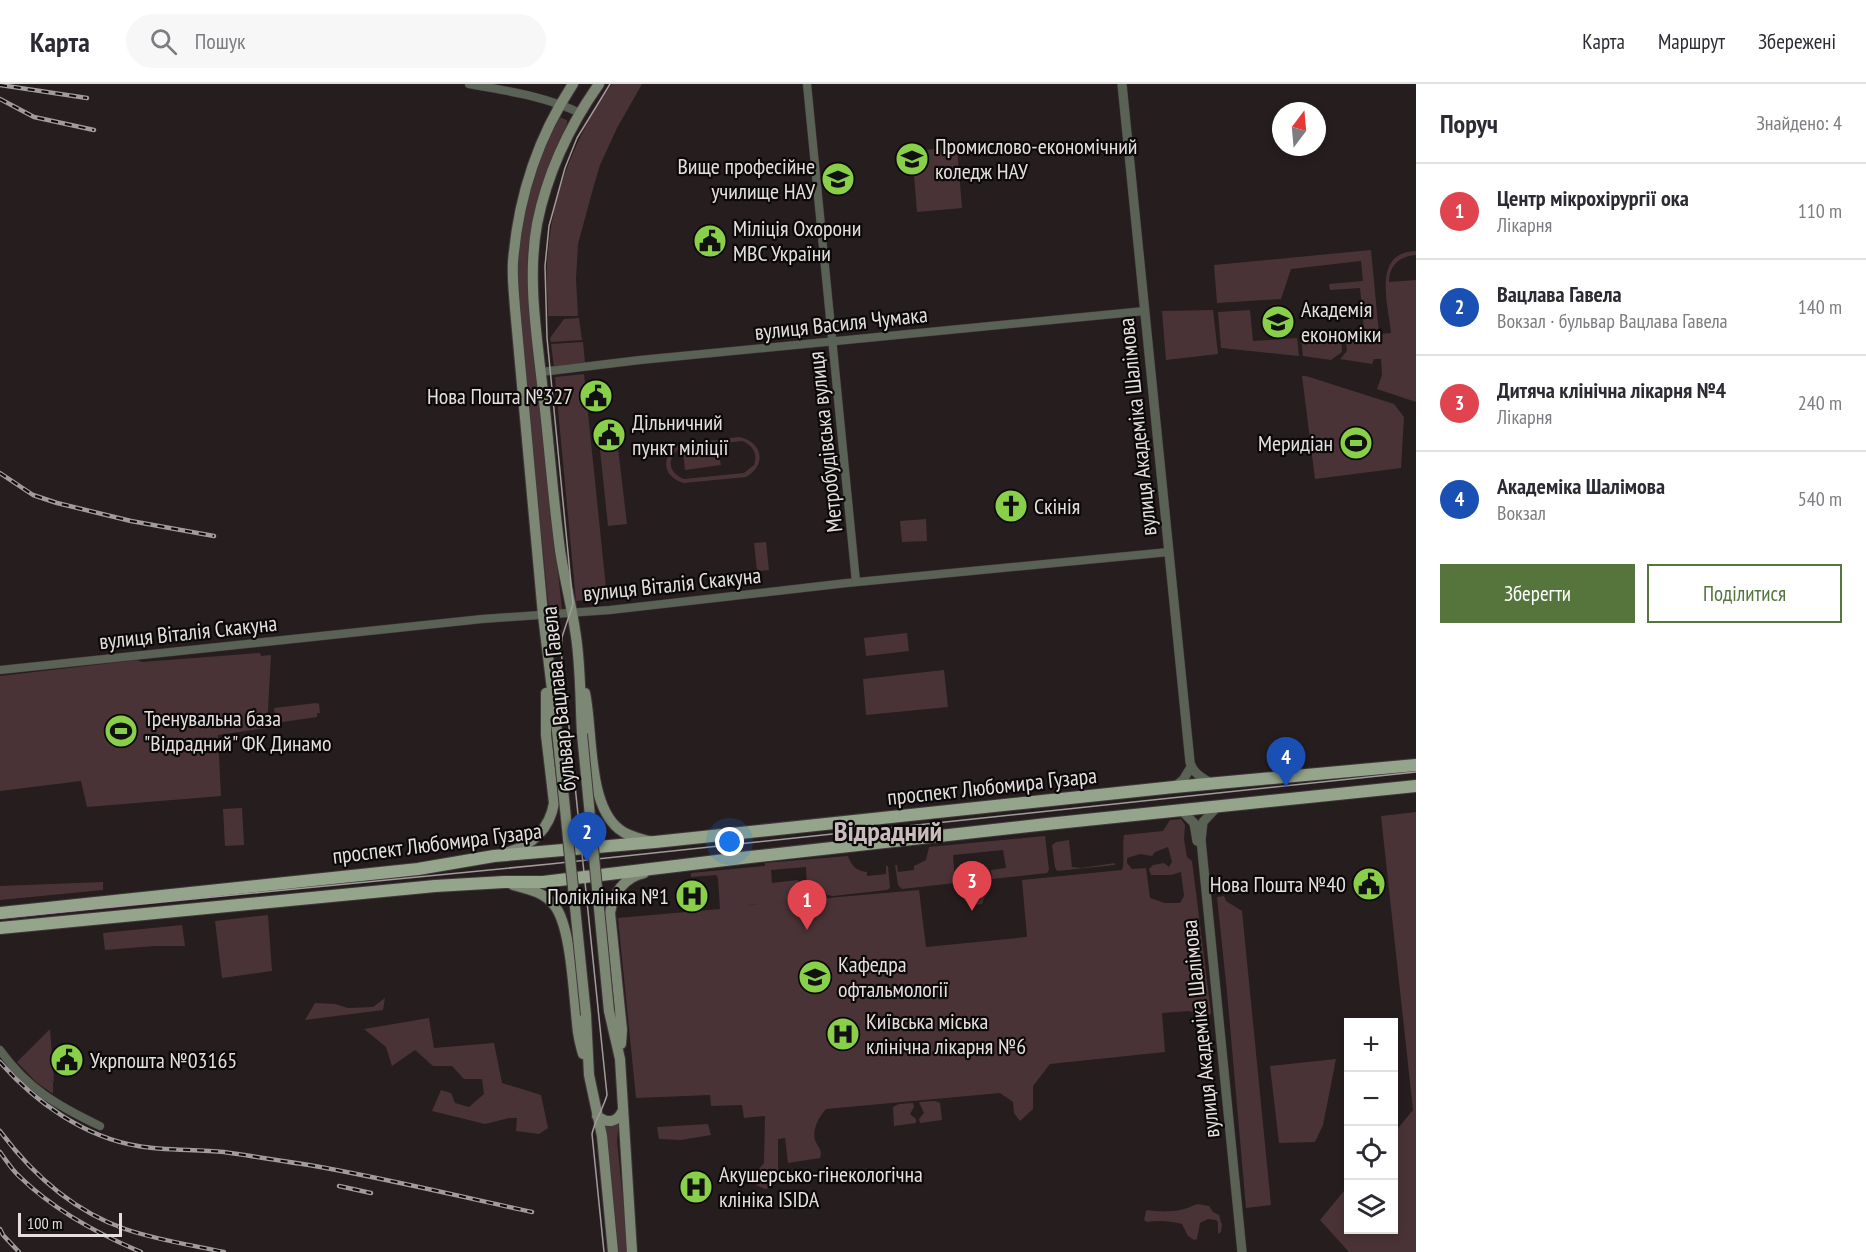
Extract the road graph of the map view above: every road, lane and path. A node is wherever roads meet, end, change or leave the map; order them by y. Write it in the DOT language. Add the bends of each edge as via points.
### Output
graph roads {
  1 [pos="470,84"];
  2 [pos="573,84"];
  3 [pos="599,84"];
  4 [pos="807,84"];
  5 [pos="1122,84"];
  6 [pos="561,104"];
  7 [pos="580,113"];
  8 [pos="1144,311"];
  9 [pos="833,342"];
  10 [pos="541,372"];
  11 [pos="1169,552"];
  12 [pos="856,582"];
  13 [pos="571,612"];
  14 [pos="543,615"];
  15 [pos="547,648"];
  16 [pos="578,658"];
  17 [pos="0,670"];
  18 [pos="1416,765"];
  19 [pos="1191,767"];
  20 [pos="1212,784"];
  21 [pos="1416,786"];
  22 [pos="1174,787"];
  23 [pos="1216,808"];
  24 [pos="1181,810"];
  25 [pos="655,842"];
  26 [pos="494,856"];
  27 [pos="660,869"];
  28 [pos="504,882"];
  29 [pos="0,913"];
  30 [pos="0,928"];
  31 [pos="0,1050"];
  32 [pos="620,1059"];
  33 [pos="588,1075"];
  34 [pos="624,1108"];
  35 [pos="597,1116"];
  36 [pos="100,1126"];
  37 [pos="613,1252"];
  38 [pos="632,1252"];
  39 [pos="1241,1252"];
  1 -- 6 [label="street"];
  2 -- 6 [label="main road, бульвар Вацлава Гавела"];
  3 -- 7 [label="main road, бульвар Вацлава Гавела"];
  4 -- 9 [label="street, Метробудівська вулиця"];
  5 -- 8 [label="street, вулиця Академіка Шалімова"];
  6 -- 7 [label="street"];
  6 -- 14 [label="main road, бульвар Вацлава Гавела" via="526,185 513,264"];
  7 -- 10 [label="main road, бульвар Вацлава Гавела" via="556,164 537,225 533,261"];
  8 -- 9 [label="street, вулиця Василя Чумака"];
  8 -- 11 [label="street, вулиця Академіка Шалімова"];
  9 -- 10 [label="street, вулиця Василя Чумака"];
  9 -- 12 [label="street, Метробудівська вулиця"];
  10 -- 13 [label="main road, бульвар Вацлава Гавела"];
  11 -- 12 [label="street, вулиця Віталія Скакуна"];
  11 -- 19 [label="street, вулиця Академіка Шалімова"];
  12 -- 13 [label="street, вулиця Віталія Скакуна"];
  13 -- 14 [label="street, вулиця Віталія Скакуна"];
  13 -- 16 [label="main road, бульвар Вацлава Гавела"];
  14 -- 15 [label="main road, бульвар Вацлава Гавела"];
  14 -- 17 [label="street, вулиця Віталія Скакуна"];
  15 -- 26 [label="main road" via="546,735 552,812 535,838"];
  15 -- 33 [label="main road, бульвар Вацлава Гавела, bridge" via="586,1015"];
  16 -- 25 [label="main road" via="601,806 627,835"];
  16 -- 32 [label="main road, бульвар Вацлава Гавела, bridge" via="609,1011"];
  18 -- 20 [label="main road, проспект Любомира Гузара"];
  19 -- 20 [label="street"];
  19 -- 22 [label="street"];
  20 -- 22 [label="main road, проспект Любомира Гузара"];
  21 -- 23 [label="main road, проспект Любомира Гузара"];
  22 -- 25 [label="main road, проспект Любомира Гузара"];
  23 -- 24 [label="main road, проспект Любомира Гузара"];
  23 -- 39 [label="street, вулиця Академіка Шалімова" via="1203,822 1201,840"];
  24 -- 27 [label="main road, проспект Любомира Гузара"];
  24 -- 39 [label="street, вулиця Академіка Шалімова" via="1194,823"];
  25 -- 26 [label="main road, проспект Любомира Гузара"];
  26 -- 29 [label="main road, проспект Любомира Гузара" via="418,869"];
  27 -- 28 [label="main road, проспект Любомира Гузара" via="543,882"];
  27 -- 32 [label="main road" via="631,877 611,905 622,1030"];
  28 -- 30 [label="main road, проспект Любомира Гузара"];
  28 -- 33 [label="main road" via="542,894 553,903 566,929 578,1035"];
  31 -- 36 [label="street" via="35,1089"];
  32 -- 34 [label="main road, бульвар Вацлава Гавела"];
  33 -- 35 [label="main road, бульвар Вацлава Гавела"];
  34 -- 35 [label="main road" via="611,1122"];
  34 -- 38 [label="main road, бульвар Вацлава Гавела"];
  35 -- 37 [label="main road, бульвар Вацлава Гавела"];
}
